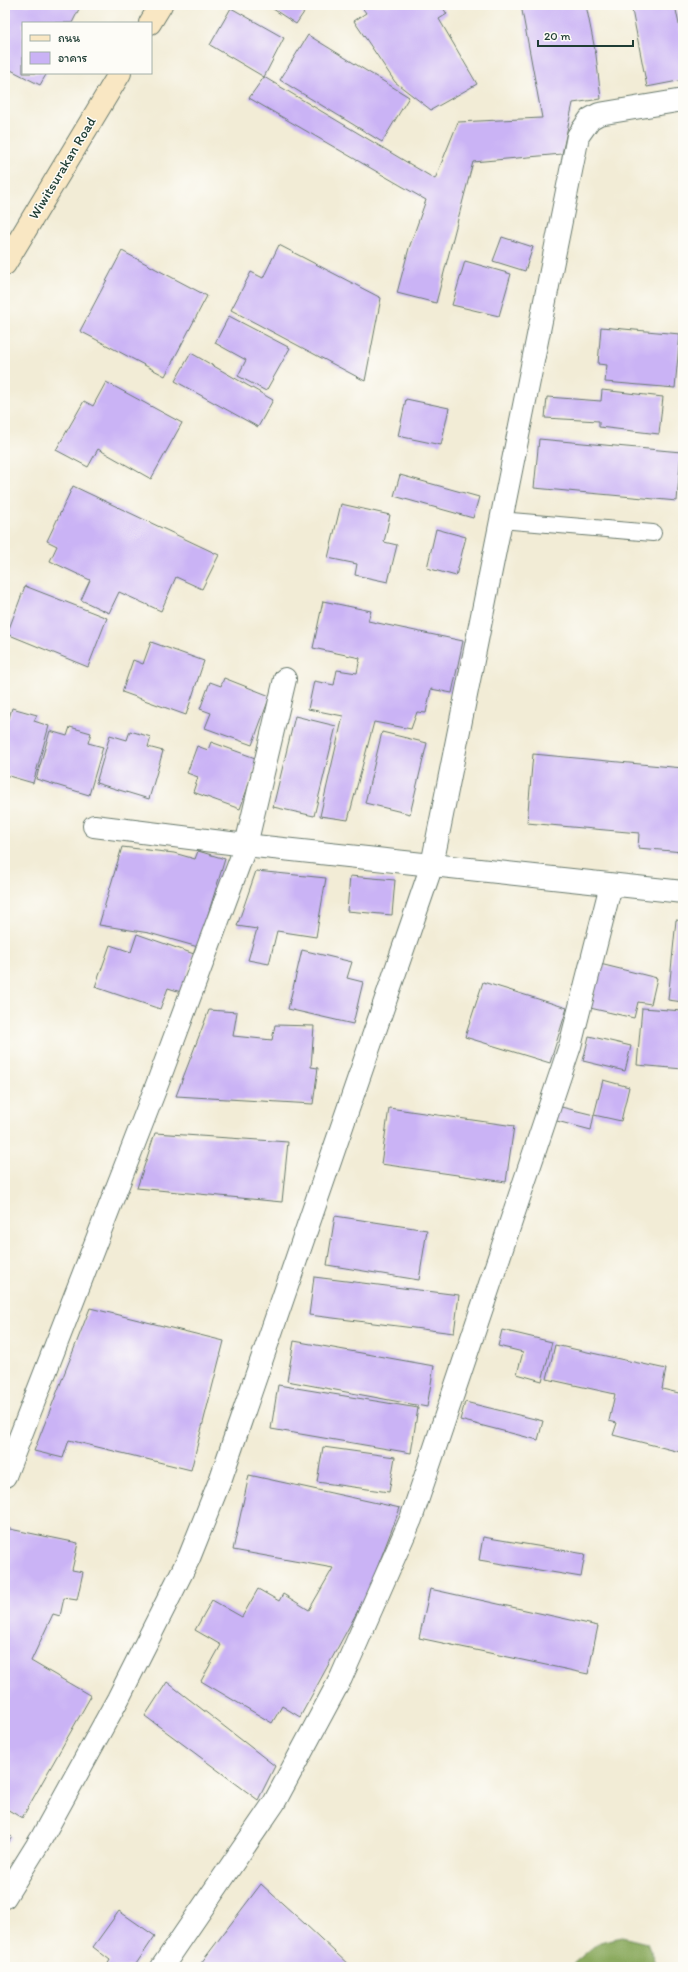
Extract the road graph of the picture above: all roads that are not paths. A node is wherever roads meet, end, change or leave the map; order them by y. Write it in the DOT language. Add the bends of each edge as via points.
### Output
graph roads {
  1 [pos="161,5"];
  2 [pos="151,22"];
  3 [pos="119,74"];
  4 [pos="683,100"];
  5 [pos="5,264"];
  6 [pos="500,520"];
  7 [pos="653,533"];
  8 [pos="285,679"];
  9 [pos="94,826"];
  10 [pos="246,845"];
  11 [pos="432,865"];
  12 [pos="611,885"];
  13 [pos="683,892"];
  14 [pos="5,1476"];
  15 [pos="5,1897"];
  16 [pos="162,1967"];
  1 -- 2 [label="main road"];
  3 -- 5 [label="main road, Wiwitsurakan Road"];
  4 -- 6 [label="street" via="599,114 590,119 578,136"];
  6 -- 7 [label="lane"];
  6 -- 11 [label="street"];
  8 -- 10 [label="street"];
  9 -- 10 [label="street"];
  10 -- 11 [label="street"];
  10 -- 14 [label="street" via="158,1082"];
  11 -- 12 [label="street"];
  11 -- 15 [label="street" via="221,1478 190,1558 118,1699 41,1839"];
  12 -- 13 [label="street"];
  12 -- 16 [label="street" via="570,1046 411,1519 341,1678 274,1803"];
}
